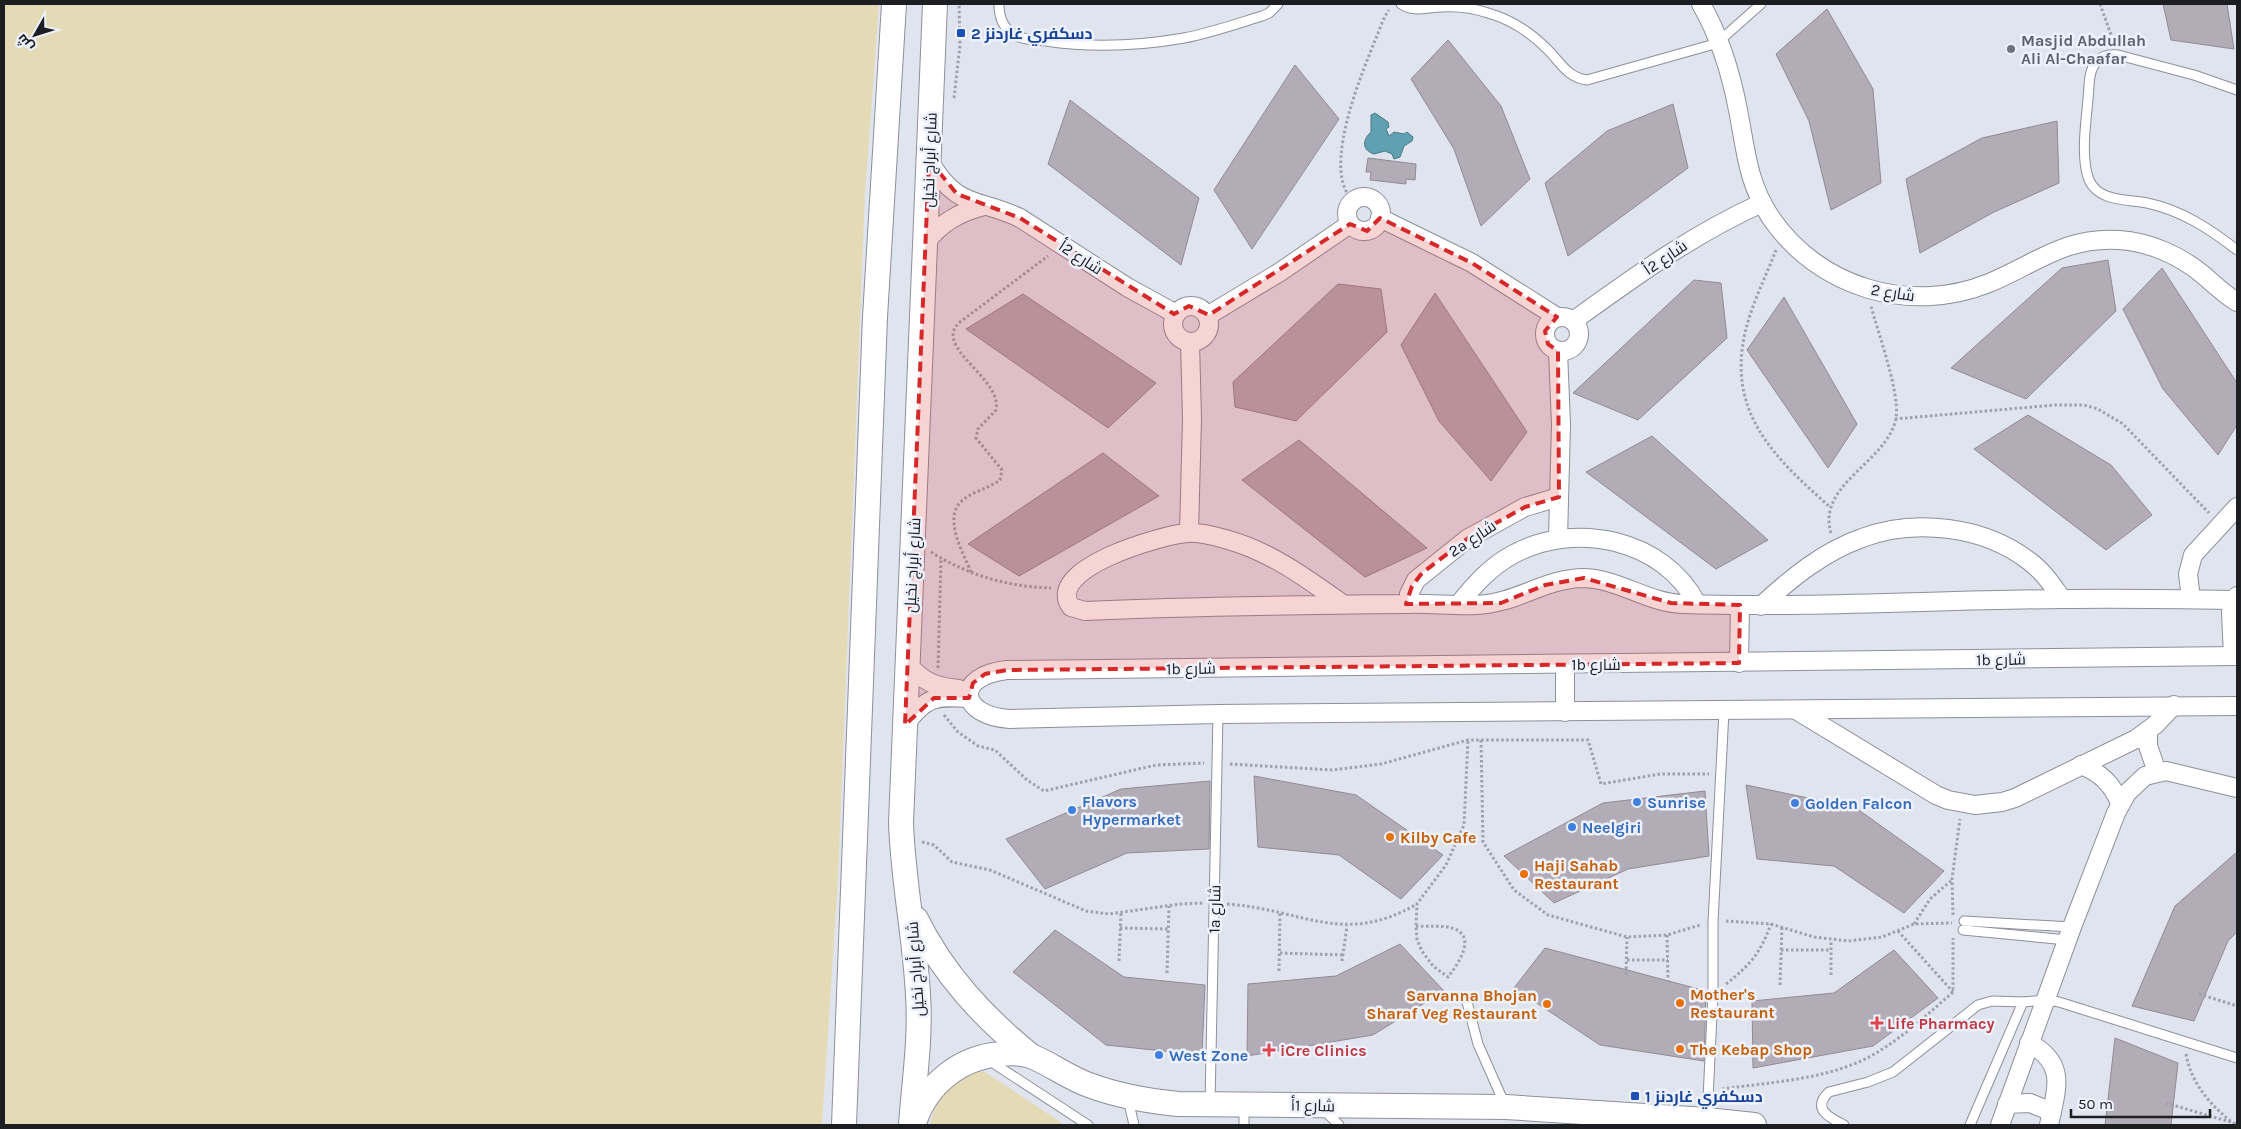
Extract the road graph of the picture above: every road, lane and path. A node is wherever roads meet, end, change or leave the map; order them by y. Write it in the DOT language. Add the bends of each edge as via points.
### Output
graph roads {
  1 [pos="894,4"];
  2 [pos="935,4"];
  3 [pos="959,4"];
  4 [pos="999,4"];
  5 [pos="1278,4"];
  6 [pos="1401,4"];
  7 [pos="1701,4"];
  8 [pos="1760,4"];
  9 [pos="2100,4"];
  10 [pos="1391,8"];
  11 [pos="1719,42"];
  12 [pos="2118,55"];
  13 [pos="2237,90"];
  14 [pos="953,104"];
  15 [pos="929,160"];
  16 [pos="1351,202"];
  17 [pos="1762,203"];
  18 [pos="984,206"];
  19 [pos="1380,218"];
  20 [pos="1350,224"];
  21 [pos="1782,232"];
  22 [pos="926,242"];
  23 [pos="1063,246"];
  24 [pos="2237,250"];
  25 [pos="1866,288"];
  26 [pos="2237,302"];
  27 [pos="1176,314"];
  28 [pos="1207,316"];
  29 [pos="1565,319"];
  30 [pos="1190,342"];
  31 [pos="1558,351"];
  32 [pos="1895,420"];
  33 [pos="1559,497"];
  34 [pos="1830,506"];
  35 [pos="2237,507"];
  36 [pos="2221,526"];
  37 [pos="1189,532"];
  38 [pos="1558,539"];
  39 [pos="914,541"];
  40 [pos="1836,549"];
  41 [pos="941,558"];
  42 [pos="971,572"];
  43 [pos="1067,588"];
  44 [pos="2062,598"];
  45 [pos="2236,598"];
  46 [pos="2191,599"];
  47 [pos="1409,604"];
  48 [pos="1459,604"];
  49 [pos="1697,604"];
  50 [pos="1344,605"];
  51 [pos="1740,605"];
  52 [pos="1761,606"];
  53 [pos="2235,656"];
  54 [pos="1739,662"];
  55 [pos="908,664"];
  56 [pos="1564,664"];
  57 [pos="943,692"];
  58 [pos="970,694"];
  59 [pos="2174,705"];
  60 [pos="2237,706"];
  61 [pos="1796,709"];
  62 [pos="1724,711"];
  63 [pos="1565,712"];
  64 [pos="1218,714"];
  65 [pos="905,725"];
  66 [pos="2148,731"];
  67 [pos="1468,740"];
  68 [pos="1481,740"];
  69 [pos="1217,763"];
  70 [pos="2081,766"];
  71 [pos="2157,772"];
  72 [pos="1722,774"];
  73 [pos="2237,788"];
  74 [pos="2120,803"];
  75 [pos="1961,804"];
  76 [pos="902,844"];
  77 [pos="1952,880"];
  78 [pos="1214,903"];
  79 [pos="1417,904"];
  80 [pos="910,906"];
  81 [pos="1169,906"];
  82 [pos="1121,913"];
  83 [pos="1280,913"];
  84 [pos="1713,922"];
  85 [pos="1953,923"];
  86 [pos="1771,924"];
  87 [pos="1914,924"];
  88 [pos="1347,926"];
  89 [pos="1416,926"];
  90 [pos="1782,926"];
  91 [pos="1120,928"];
  92 [pos="1168,929"];
  93 [pos="1898,931"];
  94 [pos="2070,934"];
  95 [pos="1668,935"];
  96 [pos="1627,937"];
  97 [pos="1831,940"];
  98 [pos="1781,950"];
  99 [pos="1831,950"];
  100 [pos="1280,953"];
  101 [pos="1343,955"];
  102 [pos="1626,960"];
  103 [pos="1668,960"];
  104 [pos="1119,961"];
  105 [pos="1342,961"];
  106 [pos="1279,971"];
  107 [pos="1167,973"];
  108 [pos="1626,974"];
  109 [pos="1830,975"];
  110 [pos="1668,981"];
  111 [pos="1780,985"];
  112 [pos="1953,992"];
  113 [pos="1714,993"];
  114 [pos="2199,994"];
  115 [pos="1466,998"];
  116 [pos="2046,1000"];
  117 [pos="2023,1002"];
  118 [pos="2237,1006"];
  119 [pos="2183,1041"];
  120 [pos="2029,1043"];
  121 [pos="1031,1056"];
  122 [pos="984,1057"];
  123 [pos="2237,1058"];
  124 [pos="1709,1091"];
  125 [pos="1128,1097"];
  126 [pos="2166,1103"];
  127 [pos="1210,1104"];
  128 [pos="2007,1104"];
  129 [pos="1319,1105"];
  130 [pos="1506,1107"];
  131 [pos="1244,1115"];
  132 [pos="2050,1119"];
  133 [pos="1707,1120"];
  134 [pos="2233,1122"];
  135 [pos="2237,1124"];
  136 [pos="844,1125"];
  137 [pos="912,1125"];
  138 [pos="1088,1125"];
  139 [pos="1134,1125"];
  140 [pos="1339,1125"];
  141 [pos="1754,1125"];
  142 [pos="1844,1125"];
  143 [pos="1970,1125"];
  144 [pos="2000,1125"];
  1 -- 136 [label="street" via="875,317"];
  2 -- 15 [label="street, شارع أبراج نخيل"];
  3 -- 14 [label="path" via="960,45"];
  4 -- 5 [label="lane" via="1001,21 1021,37 1107,46 1185,38 1269,14"];
  6 -- 11 [label="lane" via="1412,9 1465,8 1509,21 1546,48 1566,72 1587,80"];
  7 -- 11 [label="street, شارع 2"];
  8 -- 11 [label="lane"];
  9 -- 12 [label="path"];
  10 -- 16 [label="path" via="1366,62 1347,125 1341,173"];
  11 -- 17 [label="street, شارع 2" via="1733,87 1747,165"];
  12 -- 13 [label="lane" via="2219,82"];
  12 -- 24 [label="lane" via="2102,56 2091,68 2085,140 2087,171 2093,186 2105,196 2147,203 2180,214 2211,230"];
  15 -- 18 [label="street, شارع 2أ" via="936,173 957,194"];
  15 -- 22 [label="street, شارع أبراج نخيل"];
  16 -- 19 [label="street" via="1362,196 1375,200 1381,212"];
  16 -- 20 [label="street" via="1346,212"];
  17 -- 21 [label="street, شارع 2"];
  17 -- 29 [label="street, شارع 2أ" via="1685,243"];
  18 -- 22 [label="street" via="946,222"];
  18 -- 23 [label="street, شارع 2أ" via="1009,212"];
  19 -- 20 [label="street" via="1367,231"];
  19 -- 29 [label="street" via="1472,263"];
  20 -- 28 [label="street"];
  21 -- 25 [label="street, شارع 2" via="1821,267"];
  21 -- 34 [label="path" via="1745,331 1742,354 1744,392 1764,441 1795,476"];
  22 -- 39 [label="street, شارع أبراج نخيل"];
  23 -- 27 [label="street, شارع 2أ"];
  23 -- 42 [label="path" via="953,330 954,342 996,395 996,410 978,429 976,438 1002,470 1000,480 963,500 955,511 953,524"];
  25 -- 26 [label="street, شارع 2" via="1907,297 1950,295 1990,282 2063,247 2092,240 2120,240 2139,243 2173,256"];
  25 -- 32 [label="path" via="1896,398"];
  27 -- 28 [label="street" via="1184,307 1194,306"];
  27 -- 30 [label="street" via="1175,332"];
  28 -- 30 [label="street" via="1208,332"];
  29 -- 31 [label="street" via="1547,325 1545,331 1548,344"];
  29 -- 31 [label="street" via="1578,327 1577,342 1566,351"];
  30 -- 37 [label="street"];
  31 -- 33 [label="street"];
  32 -- 34 [label="path" via="1887,439 1842,488"];
  32 -- 36 [label="path" via="2055,405 2098,409 2123,424"];
  33 -- 38 [label="street"];
  33 -- 47 [label="street, 2a شارع" via="1525,507 1467,539 1416,580 1409,594"];
  34 -- 40 [label="path" via="1829,526"];
  35 -- 36 [label="street"];
  36 -- 46 [label="street" via="2190,561"];
  37 -- 43 [label="street" via="1146,541 1114,554 1091,566"];
  37 -- 50 [label="street" via="1224,538 1257,550 1289,566"];
  38 -- 48 [label="street" via="1512,555 1491,569"];
  38 -- 49 [label="street" via="1610,540 1634,548 1670,568 1690,590"];
  39 -- 41 [label="path"];
  39 -- 55 [label="street, شارع أبراج نخيل"];
  40 -- 44 [label="street" via="1890,530 1919,527 1977,535 2029,561"];
  40 -- 52 [label="street" via="1796,575"];
  41 -- 42 [label="path"];
  41 -- 57 [label="path" via="938,666"];
  42 -- 43 [label="path" via="1002,582"];
  43 -- 50 [label="street" via="1066,595 1072,607 1085,611"];
  44 -- 46 [label="street"];
  44 -- 52 [label="street"];
  45 -- 46 [label="street"];
  45 -- 53 [label="street" via="2230,624"];
  47 -- 48 [label="street"];
  47 -- 50 [label="street"];
  48 -- 49 [label="street" via="1501,603 1545,585 1584,578 1604,581 1658,601"];
  49 -- 51 [label="street"];
  51 -- 52 [label="street"];
  51 -- 54 [label="street"];
  53 -- 54 [label="street, 1b شارع"];
  54 -- 56 [label="street, 1b شارع"];
  55 -- 57 [label="street" via="921,678"];
  55 -- 65 [label="street, شارع أبراج نخيل"];
  56 -- 58 [label="street, 1b شارع" via="1007,670 978,678"];
  56 -- 63 [label="street"];
  57 -- 58 [label="street"];
  57 -- 65 [label="street" via="923,705"];
  57 -- 69 [label="path" via="942,714 958,732 978,746 995,750 1044,791 1156,765"];
  58 -- 64 [label="street" via="972,705 998,718"];
  59 -- 60 [label="street"];
  59 -- 61 [label="street"];
  59 -- 66 [label="street"];
  61 -- 62 [label="street"];
  61 -- 75 [label="street" via="1924,789"];
  62 -- 63 [label="street"];
  62 -- 72 [label="lane"];
  63 -- 64 [label="street"];
  64 -- 69 [label="lane, 1a شارع"];
  65 -- 76 [label="street, شارع أبراج نخيل"];
  66 -- 70 [label="street"];
  66 -- 71 [label="street" via="2148,746"];
  67 -- 68 [label="path"];
  67 -- 69 [label="path" via="1380,764 1332,770"];
  67 -- 79 [label="path" via="1464,825 1446,865"];
  68 -- 72 [label="path" via="1588,740 1601,784 1660,774"];
  68 -- 96 [label="path" via="1483,842 1514,890 1548,915"];
  69 -- 78 [label="lane, 1a شارع"];
  70 -- 74 [label="street" via="2105,779"];
  70 -- 75 [label="street" via="2015,798 1989,804"];
  71 -- 73 [label="street" via="2175,772"];
  71 -- 74 [label="street" via="2135,783"];
  72 -- 84 [label="lane"];
  74 -- 94 [label="street"];
  75 -- 77 [label="path"];
  76 -- 80 [label="street, شارع أبراج نخيل"];
  76 -- 82 [label="path" via="923,842 934,845 952,862 990,870 1074,908"];
  77 -- 85 [label="path"];
  77 -- 87 [label="path" via="1930,899"];
  78 -- 81 [label="path"];
  78 -- 83 [label="path"];
  78 -- 127 [label="lane, 1a شارع"];
  79 -- 88 [label="path" via="1389,919"];
  79 -- 89 [label="path"];
  80 -- 121 [label="street" via="924,935 960,989 988,1019"];
  80 -- 137 [label="street, شارع أبراج نخيل" via="918,997"];
  81 -- 82 [label="path"];
  81 -- 92 [label="path"];
  82 -- 91 [label="path"];
  83 -- 88 [label="path"];
  83 -- 100 [label="path"];
  84 -- 86 [label="path"];
  84 -- 95 [label="path"];
  84 -- 113 [label="lane"];
  85 -- 87 [label="path"];
  85 -- 112 [label="path"];
  86 -- 90 [label="path"];
  86 -- 113 [label="path" via="1748,967"];
  87 -- 93 [label="path"];
  88 -- 101 [label="path"];
  89 -- 89 [label="path" via="1451,927 1461,932 1466,943 1464,951 1448,977 1433,966 1422,951"];
  90 -- 97 [label="path"];
  90 -- 98 [label="path"];
  91 -- 92 [label="path"];
  91 -- 104 [label="path"];
  92 -- 107 [label="path"];
  93 -- 97 [label="path" via="1865,940"];
  93 -- 112 [label="path"];
  94 -- 94 [label="lane" via="1964,925"];
  94 -- 116 [label="street"];
  95 -- 96 [label="path"];
  95 -- 103 [label="path"];
  96 -- 102 [label="path"];
  97 -- 99 [label="path"];
  98 -- 99 [label="path"];
  98 -- 111 [label="path"];
  99 -- 109 [label="path"];
  100 -- 101 [label="path"];
  100 -- 106 [label="path"];
  101 -- 105 [label="path"];
  102 -- 103 [label="path"];
  102 -- 108 [label="path"];
  103 -- 110 [label="path"];
  112 -- 124 [label="path" via="1908,1031 1870,1056 1837,1070"];
  113 -- 124 [label="lane"];
  114 -- 118 [label="path"];
  115 -- 130 [label="lane" via="1478,1044"];
  116 -- 117 [label="lane"];
  116 -- 119 [label="lane"];
  116 -- 120 [label="street"];
  117 -- 142 [label="lane" via="1992,1001 1978,1005 1893,1072 1828,1092 1822,1109"];
  117 -- 143 [label="lane"];
  119 -- 123 [label="lane"];
  119 -- 134 [label="path" via="2201,1090 2215,1108"];
  120 -- 128 [label="street"];
  120 -- 132 [label="street" via="2048,1058 2055,1069 2057,1095"];
  121 -- 122 [label="street, شارع 1أ" via="1007,1054"];
  121 -- 125 [label="street, شارع 1أ" via="1081,1082"];
  122 -- 137 [label="street, شارع 1أ" via="956,1068 944,1077 925,1099"];
  122 -- 138 [label="lane"];
  124 -- 133 [label="lane"];
  125 -- 127 [label="street, شارع 1أ" via="1178,1104"];
  125 -- 139 [label="lane"];
  126 -- 134 [label="path"];
  127 -- 131 [label="street, شارع 1أ"];
  128 -- 132 [label="street" via="2030,1103"];
  128 -- 144 [label="street"];
  129 -- 130 [label="street, شارع 1أ"];
  129 -- 131 [label="street, شارع 1أ"];
  129 -- 140 [label="lane"];
  130 -- 133 [label="street, شارع 1أ"];
  133 -- 141 [label="street, شارع 1أ"];
  134 -- 135 [label="path"];
}
